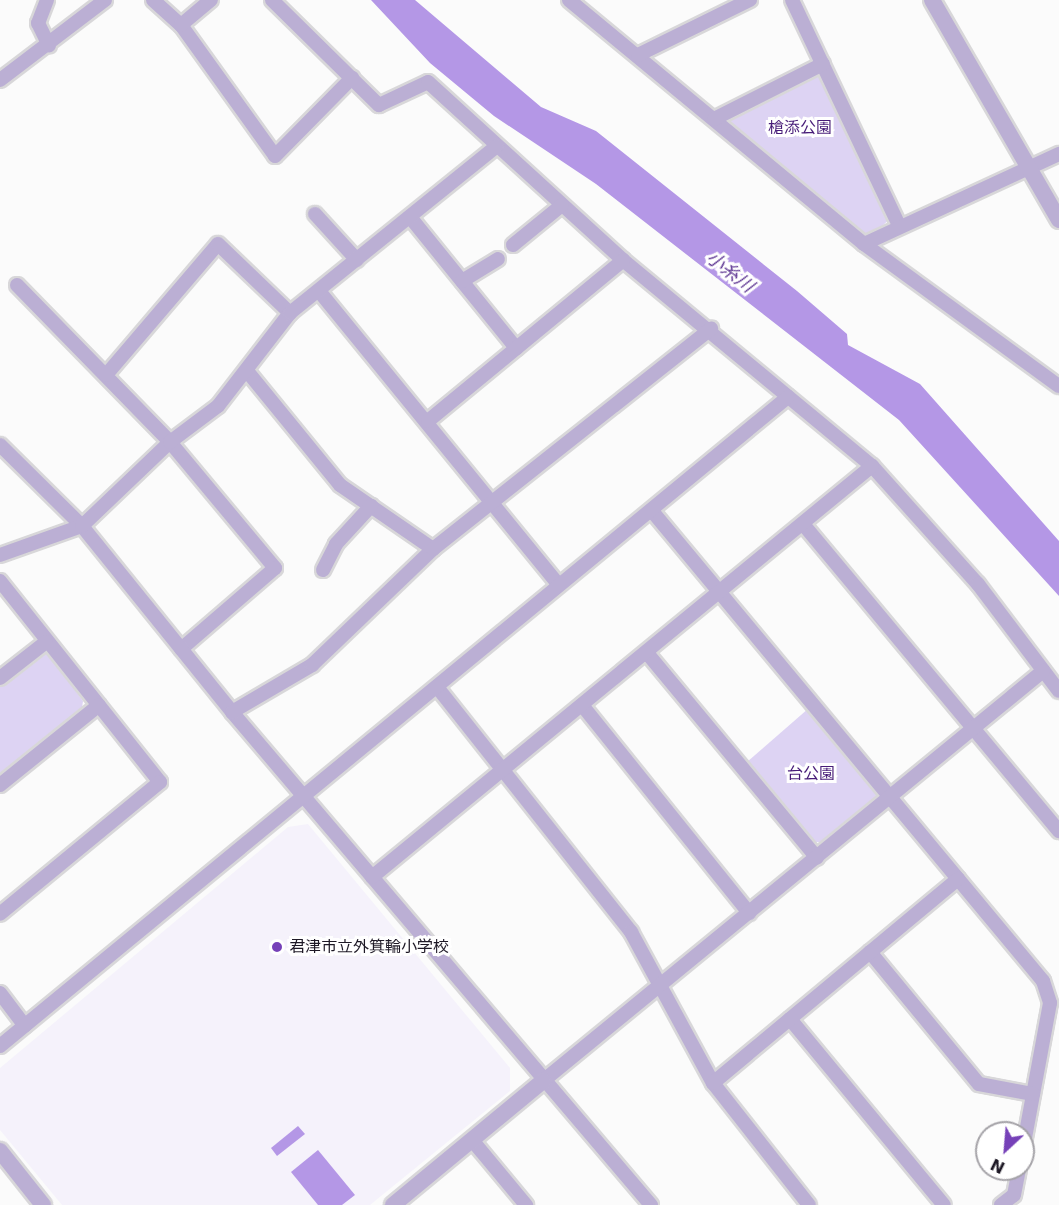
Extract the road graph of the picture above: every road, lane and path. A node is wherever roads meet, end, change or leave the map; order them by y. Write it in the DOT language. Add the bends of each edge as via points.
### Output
graph roads {
  1 [pos="47,0"];
  2 [pos="105,0"];
  3 [pos="153,0"];
  4 [pos="211,0"];
  5 [pos="272,0"];
  6 [pos="569,0"];
  7 [pos="750,0"];
  8 [pos="792,0"];
  9 [pos="932,0"];
  10 [pos="181,25"];
  11 [pos="49,46"];
  12 [pos="638,55"];
  13 [pos="823,64"];
  14 [pos="352,78"];
  15 [pos="0,80"];
  16 [pos="714,118"];
  17 [pos="497,146"];
  18 [pos="1059,154"];
  19 [pos="1028,169"];
  20 [pos="562,205"];
  21 [pos="315,214"];
  22 [pos="410,217"];
  23 [pos="1059,220"];
  24 [pos="900,228"];
  25 [pos="864,244"];
  26 [pos="513,245"];
  27 [pos="498,259"];
  28 [pos="357,260"];
  29 [pos="623,260"];
  30 [pos="462,281"];
  31 [pos="17,285"];
  32 [pos="319,291"];
  33 [pos="290,313"];
  34 [pos="711,329"];
  35 [pos="516,348"];
  36 [pos="247,371"];
  37 [pos="106,375"];
  38 [pos="1059,386"];
  39 [pos="788,397"];
  40 [pos="428,421"];
  41 [pos="170,442"];
  42 [pos="0,445"];
  43 [pos="872,466"];
  44 [pos="494,503"];
  45 [pos="371,506"];
  46 [pos="652,511"];
  47 [pos="802,524"];
  48 [pos="81,526"];
  49 [pos="433,549"];
  50 [pos="0,555"];
  51 [pos="323,570"];
  52 [pos="0,581"];
  53 [pos="558,584"];
  54 [pos="720,593"];
  55 [pos="46,642"];
  56 [pos="181,649"];
  57 [pos="646,653"];
  58 [pos="1043,672"];
  59 [pos="0,678"];
  60 [pos="437,687"];
  61 [pos="1059,691"];
  62 [pos="99,705"];
  63 [pos="582,705"];
  64 [pos="231,712"];
  65 [pos="972,730"];
  66 [pos="503,770"];
  67 [pos="0,785"];
  68 [pos="304,796"];
  69 [pos="890,798"];
  70 [pos="1059,831"];
  71 [pos="817,858"];
  72 [pos="372,877"];
  73 [pos="958,879"];
  74 [pos="749,913"];
  75 [pos="0,914"];
  76 [pos="870,952"];
  77 [pos="660,986"];
  78 [pos="0,993"];
  79 [pos="1055,1003"];
  80 [pos="790,1019"];
  81 [pos="25,1026"];
  82 [pos="0,1046"];
  83 [pos="543,1081"];
  84 [pos="713,1083"];
  85 [pos="1033,1094"];
  86 [pos="1028,1121"];
  87 [pos="472,1140"];
  88 [pos="0,1151"];
  89 [pos="1017,1181"];
  90 [pos="402,1202"];
  91 [pos="43,1205"];
  92 [pos="526,1205"];
  93 [pos="651,1205"];
  94 [pos="809,1205"];
  95 [pos="944,1205"];
  96 [pos="1001,1205"];
  1 -- 11 [label="street" via="38,23"];
  2 -- 11 [label="street"];
  3 -- 10 [label="street"];
  4 -- 10 [label="street"];
  5 -- 14 [label="street"];
  6 -- 12 [label="street"];
  7 -- 12 [label="street"];
  8 -- 13 [label="street"];
  9 -- 19 [label="street"];
  10 -- 14 [label="street" via="275,156"];
  11 -- 15 [label="street"];
  12 -- 16 [label="street"];
  13 -- 16 [label="street"];
  13 -- 24 [label="street"];
  14 -- 17 [label="street" via="379,105 428,82"];
  16 -- 25 [label="street"];
  17 -- 20 [label="street"];
  17 -- 22 [label="street"];
  18 -- 19 [label="street"];
  19 -- 23 [label="street"];
  19 -- 24 [label="street"];
  20 -- 26 [label="street"];
  20 -- 29 [label="street"];
  21 -- 28 [label="street"];
  22 -- 28 [label="street"];
  22 -- 30 [label="street"];
  24 -- 25 [label="street"];
  25 -- 38 [label="street"];
  27 -- 30 [label="street"];
  28 -- 32 [label="street"];
  29 -- 34 [label="street"];
  29 -- 35 [label="street"];
  30 -- 35 [label="street"];
  31 -- 37 [label="street"];
  32 -- 33 [label="street"];
  32 -- 40 [label="street"];
  33 -- 36 [label="street"];
  33 -- 37 [label="street" via="218,244"];
  34 -- 39 [label="street"];
  34 -- 44 [label="street"];
  35 -- 40 [label="street"];
  36 -- 41 [label="street" via="218,406"];
  36 -- 45 [label="street" via="340,485"];
  37 -- 41 [label="street"];
  39 -- 43 [label="street"];
  39 -- 46 [label="street"];
  40 -- 44 [label="street"];
  41 -- 48 [label="street"];
  41 -- 56 [label="street" via="275,568"];
  42 -- 48 [label="street"];
  43 -- 47 [label="street"];
  43 -- 58 [label="street" via="978,584"];
  44 -- 49 [label="street"];
  44 -- 53 [label="street"];
  45 -- 49 [label="street"];
  45 -- 51 [label="street" via="336,544"];
  46 -- 53 [label="street"];
  46 -- 54 [label="street"];
  47 -- 54 [label="street"];
  47 -- 65 [label="street"];
  48 -- 50 [label="street"];
  48 -- 56 [label="street"];
  49 -- 64 [label="street" via="312,665"];
  52 -- 55 [label="street"];
  53 -- 60 [label="street"];
  54 -- 57 [label="street"];
  54 -- 69 [label="street"];
  55 -- 59 [label="street"];
  55 -- 62 [label="street"];
  56 -- 64 [label="street"];
  57 -- 63 [label="street"];
  57 -- 71 [label="street"];
  58 -- 61 [label="street"];
  58 -- 65 [label="street"];
  60 -- 66 [label="street"];
  60 -- 68 [label="street"];
  62 -- 67 [label="street"];
  62 -- 75 [label="street" via="160,782"];
  63 -- 66 [label="street"];
  63 -- 74 [label="street"];
  64 -- 68 [label="street"];
  65 -- 69 [label="street"];
  65 -- 70 [label="street"];
  66 -- 72 [label="street"];
  66 -- 77 [label="street" via="631,932"];
  68 -- 72 [label="street"];
  68 -- 81 [label="street"];
  69 -- 71 [label="street"];
  69 -- 73 [label="street"];
  71 -- 74 [label="street"];
  72 -- 83 [label="street"];
  73 -- 76 [label="street"];
  73 -- 79 [label="street" via="1043,981"];
  74 -- 77 [label="street"];
  76 -- 80 [label="street"];
  76 -- 85 [label="street" via="979,1084"];
  77 -- 83 [label="street"];
  77 -- 84 [label="street"];
  78 -- 81 [label="street"];
  79 -- 85 [label="street"];
  80 -- 84 [label="street"];
  80 -- 95 [label="street"];
  81 -- 82 [label="street"];
  83 -- 87 [label="street"];
  83 -- 93 [label="street"];
  84 -- 94 [label="street"];
  85 -- 86 [label="street"];
  87 -- 90 [label="street"];
  87 -- 92 [label="street"];
  88 -- 91 [label="street"];
  89 -- 96 [label="street" via="1014,1195"];
}
